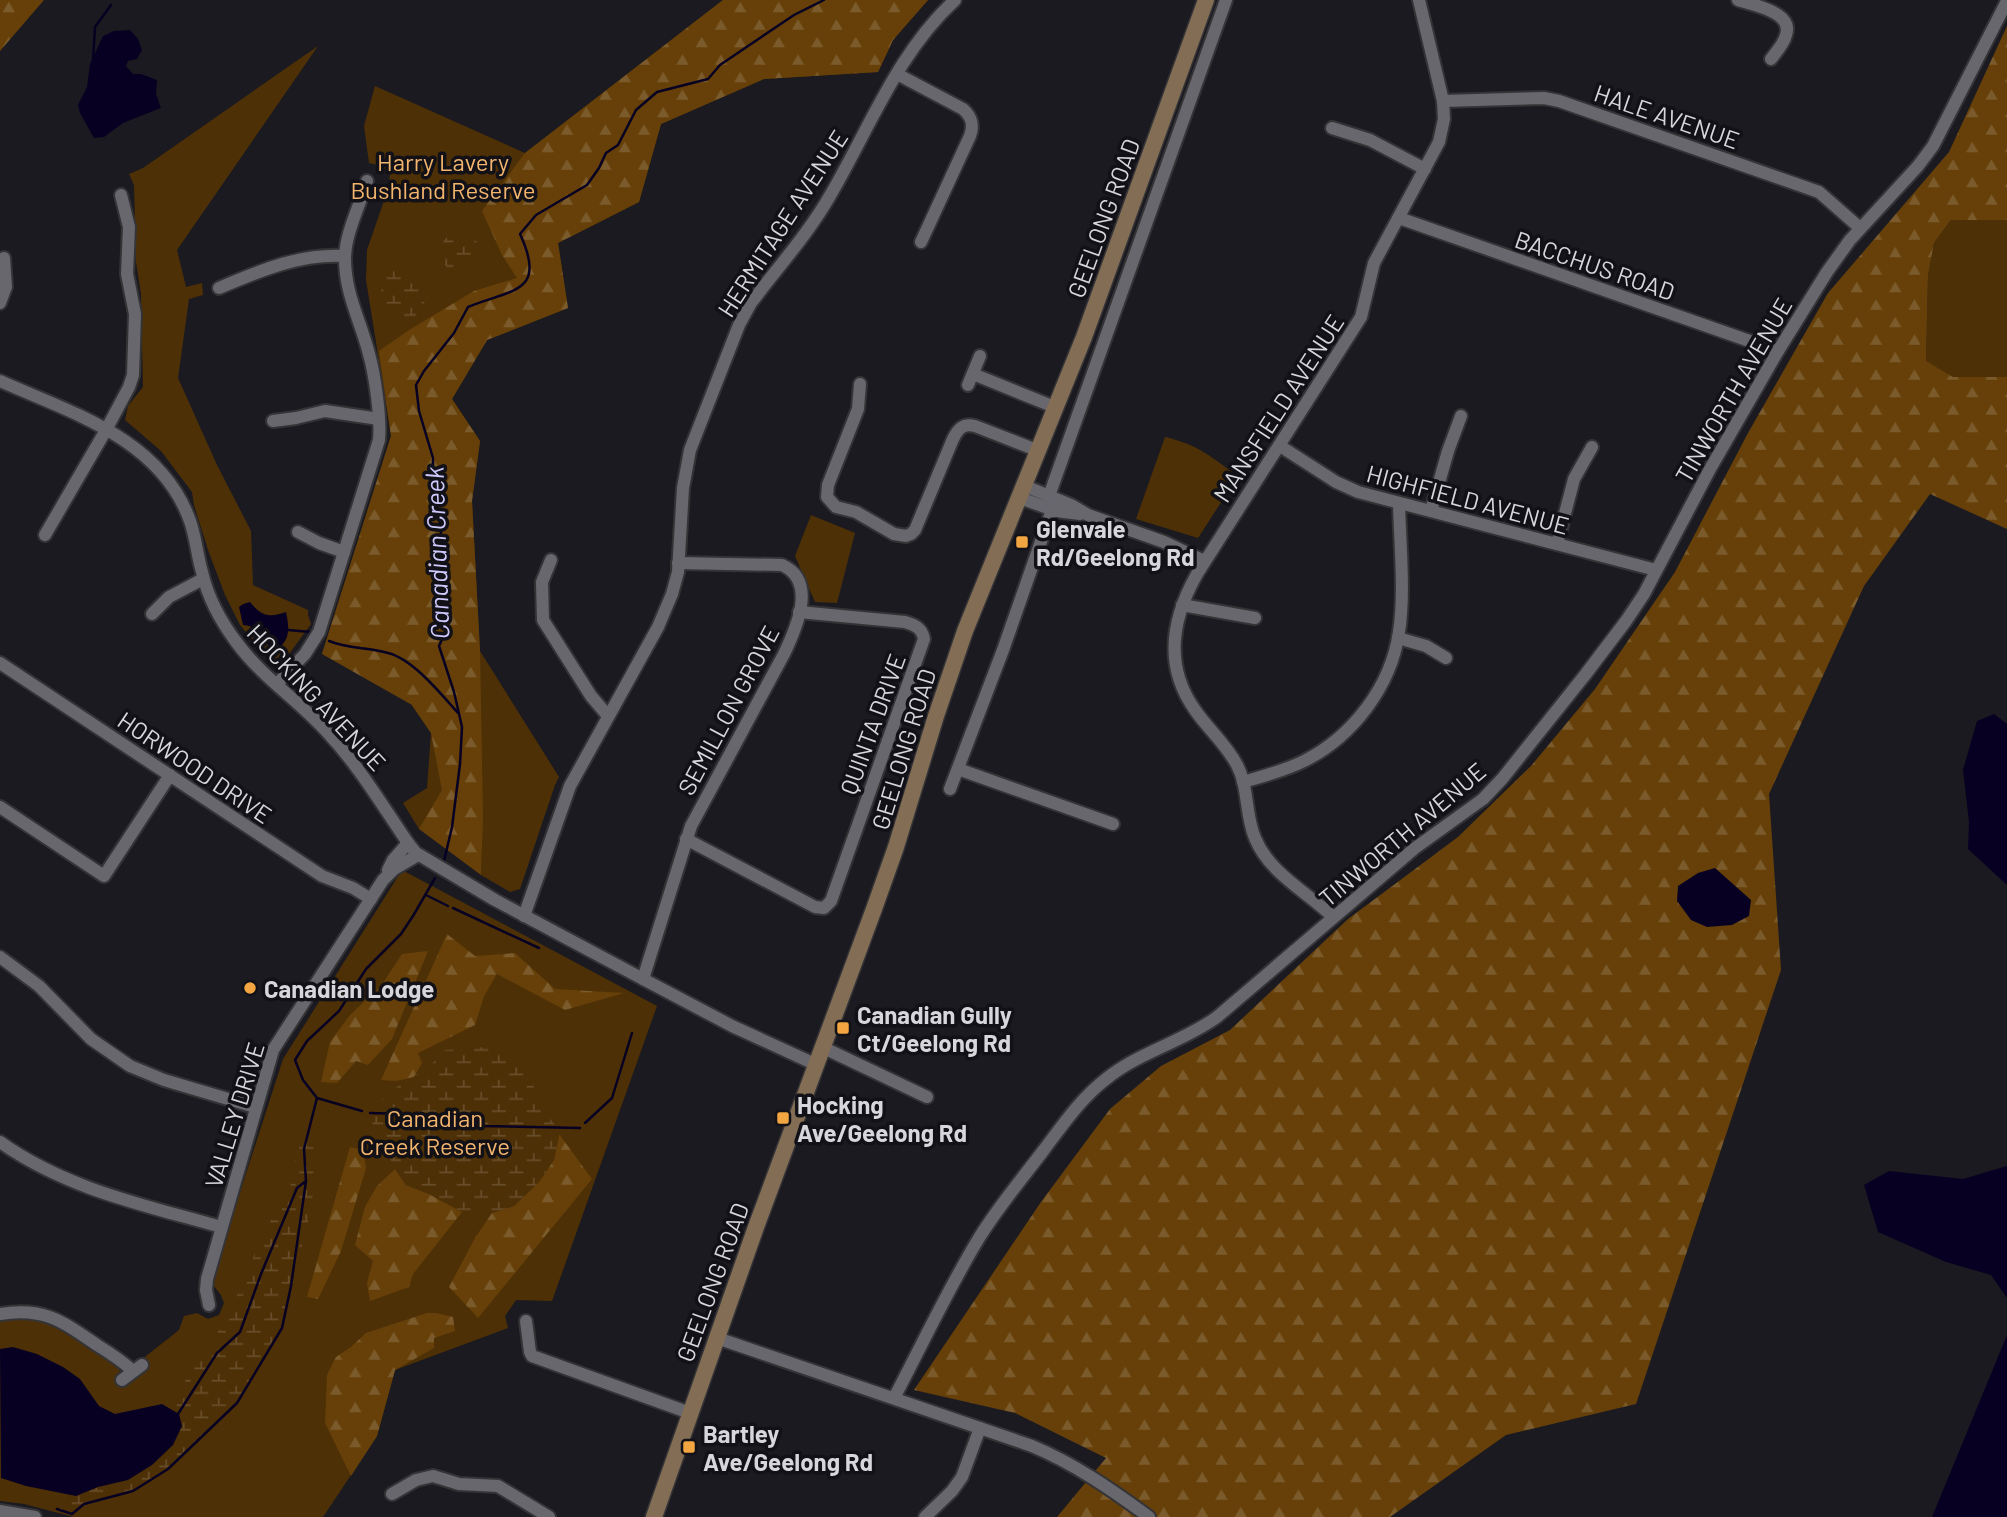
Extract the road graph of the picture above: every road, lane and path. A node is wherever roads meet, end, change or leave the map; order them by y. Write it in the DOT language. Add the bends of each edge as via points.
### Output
graph roads {
  1 [pos="956,0"];
  2 [pos="1226,0"];
  3 [pos="1419,0"];
  4 [pos="1738,0"];
  5 [pos="1202,1"];
  6 [pos="2007,1"];
  7 [pos="1771,59"];
  8 [pos="897,74"];
  9 [pos="1443,101"];
  10 [pos="1332,128"];
  11 [pos="1425,169"];
  12 [pos="367,181"];
  13 [pos="121,195"];
  14 [pos="1399,218"];
  15 [pos="1860,228"];
  16 [pos="921,242"];
  17 [pos="345,256"];
  18 [pos="4,258"];
  19 [pos="219,288"];
  20 [pos="0,303"];
  21 [pos="1778,351"];
  22 [pos="980,356"];
  23 [pos="0,382"];
  24 [pos="860,384"];
  25 [pos="1057,408"];
  26 [pos="1461,416"];
  27 [pos="379,419"];
  28 [pos="273,421"];
  29 [pos="106,430"];
  30 [pos="1280,446"];
  31 [pos="1591,447"];
  32 [pos="1039,451"];
  33 [pos="1023,492"];
  34 [pos="1050,503"];
  35 [pos="1399,504"];
  36 [pos="1432,512"];
  37 [pos="298,532"];
  38 [pos="45,535"];
  39 [pos="1557,544"];
  40 [pos="344,552"];
  41 [pos="1207,557"];
  42 [pos="551,559"];
  43 [pos="678,563"];
  44 [pos="1656,570"];
  45 [pos="203,579"];
  46 [pos="1182,605"];
  47 [pos="799,612"];
  48 [pos="152,614"];
  49 [pos="1255,618"];
  50 [pos="1398,638"];
  51 [pos="1446,658"];
  52 [pos="0,663"];
  53 [pos="277,684"];
  54 [pos="608,716"];
  55 [pos="958,769"];
  56 [pos="170,775"];
  57 [pos="1243,782"];
  58 [pos="950,789"];
  59 [pos="0,807"];
  60 [pos="1112,824"];
  61 [pos="686,839"];
  62 [pos="408,843"];
  63 [pos="418,855"];
  64 [pos="383,880"];
  65 [pos="371,899"];
  66 [pos="524,916"];
  67 [pos="1334,917"];
  68 [pos="0,957"];
  69 [pos="643,979"];
  70 [pos="824,1048"];
  71 [pos="817,1065"];
  72 [pos="927,1097"];
  73 [pos="255,1107"];
  74 [pos="0,1142"];
  75 [pos="221,1227"];
  76 [pos="209,1306"];
  77 [pos="0,1314"];
  78 [pos="526,1321"];
  79 [pos="717,1338"];
  80 [pos="122,1380"];
  81 [pos="894,1398"];
  82 [pos="690,1413"];
  83 [pos="980,1428"];
  84 [pos="392,1494"];
  85 [pos="1,1511"];
  86 [pos="35,1517"];
  87 [pos="548,1517"];
  88 [pos="654,1517"];
  89 [pos="925,1517"];
  90 [pos="1149,1517"];
  1 -- 8 [label="street, HERMITAGE AVENUE" via="932,24"];
  2 -- 34 [label="street"];
  3 -- 9 [label="street, MANSFIELD AVENUE"];
  4 -- 7 [label="street" via="1779,15 1785,22 1786,37"];
  5 -- 25 [label="main road, GEELONG ROAD"];
  6 -- 15 [label="street, TINWORTH AVENUE" via="1933,146"];
  8 -- 16 [label="street" via="963,109 972,123"];
  8 -- 43 [label="street, HERMITAGE AVENUE" via="827,201 742,318 690,450"];
  9 -- 11 [label="street, MANSFIELD AVENUE" via="1441,137"];
  9 -- 15 [label="street, HALE AVENUE" via="1559,101 1819,192"];
  10 -- 11 [label="street" via="1370,140"];
  11 -- 14 [label="street, MANSFIELD AVENUE"];
  12 -- 17 [label="street"];
  13 -- 29 [label="street" via="130,226 127,274 135,314 135,363 131,384"];
  14 -- 21 [label="street, BACCHUS ROAD"];
  14 -- 30 [label="street, MANSFIELD AVENUE" via="1372,268 1362,317"];
  15 -- 21 [label="street, TINWORTH AVENUE"];
  17 -- 19 [label="street" via="288,262"];
  17 -- 27 [label="street" via="349,295 370,355"];
  18 -- 20 [label="street" via="6,287"];
  21 -- 44 [label="street, TINWORTH AVENUE"];
  22 -- 25 [label="street" via="971,379"];
  23 -- 29 [label="street, HOCKING AVENUE"];
  24 -- 32 [label="street" via="858,410 827,497 836,507 894,534 906,536 915,530 962,427 975,426"];
  25 -- 32 [label="main road, GEELONG ROAD"];
  26 -- 36 [label="street"];
  27 -- 28 [label="street" via="325,411"];
  27 -- 40 [label="street" via="377,446"];
  29 -- 38 [label="street"];
  29 -- 45 [label="street, HOCKING AVENUE" via="149,458 176,493 190,521"];
  30 -- 35 [label="street, HIGHFIELD AVENUE" via="1343,486"];
  30 -- 41 [label="street, MANSFIELD AVENUE"];
  31 -- 39 [label="street" via="1574,480"];
  32 -- 33 [label="main road, GEELONG ROAD"];
  33 -- 34 [label="street"];
  33 -- 70 [label="main road, GEELONG ROAD" via="954,660 896,847"];
  34 -- 41 [label="street" via="1185,545"];
  34 -- 55 [label="street"];
  35 -- 36 [label="street, HIGHFIELD AVENUE"];
  35 -- 50 [label="street"];
  36 -- 39 [label="street, HIGHFIELD AVENUE"];
  37 -- 40 [label="street"];
  39 -- 44 [label="street, HIGHFIELD AVENUE"];
  40 -- 53 [label="street" via="318,635"];
  41 -- 46 [label="street, MANSFIELD AVENUE"];
  42 -- 54 [label="street" via="541,582 543,620"];
  43 -- 47 [label="street, SEMILLON GROVE" via="785,566 800,583"];
  43 -- 54 [label="street, HERMITAGE AVENUE" via="664,615"];
  44 -- 67 [label="street, TINWORTH AVENUE" via="1626,621 1502,779 1476,805 1415,848"];
  45 -- 48 [label="street" via="169,597"];
  45 -- 53 [label="street, HOCKING AVENUE" via="228,632"];
  46 -- 49 [label="street"];
  46 -- 57 [label="street, MANSFIELD AVENUE" via="1174,641 1182,686 1233,759"];
  47 -- 61 [label="street, SEMILLON GROVE" via="782,658"];
  47 -- 61 [label="street, QUINTA DRIVE" via="905,622 918,628 923,637 833,897 825,907 816,907"];
  50 -- 51 [label="street"];
  50 -- 57 [label="street" via="1378,690 1348,729 1304,761"];
  52 -- 56 [label="street, HORWOOD DRIVE"];
  53 -- 62 [label="street, HOCKING AVENUE" via="353,762"];
  54 -- 66 [label="street, HERMITAGE AVENUE" via="568,793"];
  55 -- 58 [label="street"];
  55 -- 60 [label="street"];
  56 -- 59 [label="street" via="104,876"];
  56 -- 65 [label="street, HORWOOD DRIVE" via="325,878"];
  57 -- 67 [label="street, MANSFIELD AVENUE" via="1254,837 1265,857"];
  61 -- 69 [label="street, SEMILLON GROVE"];
  62 -- 63 [label="street, HOCKING AVENUE"];
  62 -- 64 [label="street, VALLEY DRIVE"];
  63 -- 64 [label="street, VALLEY DRIVE"];
  63 -- 66 [label="street, HOCKING AVENUE"];
  64 -- 65 [label="street, VALLEY DRIVE"];
  65 -- 73 [label="street, VALLEY DRIVE" via="275,1045"];
  66 -- 69 [label="street, HOCKING AVENUE"];
  67 -- 81 [label="street, TINWORTH AVENUE" via="1209,1023 1122,1067 1083,1100 980,1236"];
  68 -- 73 [label="street" via="38,986 91,1039 130,1066"];
  69 -- 71 [label="street, HOCKING AVENUE"];
  70 -- 71 [label="main road, GEELONG ROAD"];
  70 -- 72 [label="street"];
  71 -- 79 [label="main road, GEELONG ROAD"];
  73 -- 75 [label="street, VALLEY DRIVE"];
  74 -- 75 [label="street" via="75,1184"];
  75 -- 76 [label="street, VALLEY DRIVE" via="206,1284"];
  77 -- 80 [label="street" via="28,1312 59,1320 138,1368"];
  78 -- 82 [label="street" via="532,1356"];
  79 -- 81 [label="street"];
  79 -- 82 [label="main road, GEELONG ROAD"];
  81 -- 83 [label="street"];
  82 -- 88 [label="main road, GEELONG ROAD"];
  83 -- 89 [label="street" via="962,1477"];
  83 -- 90 [label="street" via="1067,1462"];
  84 -- 87 [label="street" via="433,1476 459,1484 498,1486"];
  85 -- 86 [label="street"];
}
